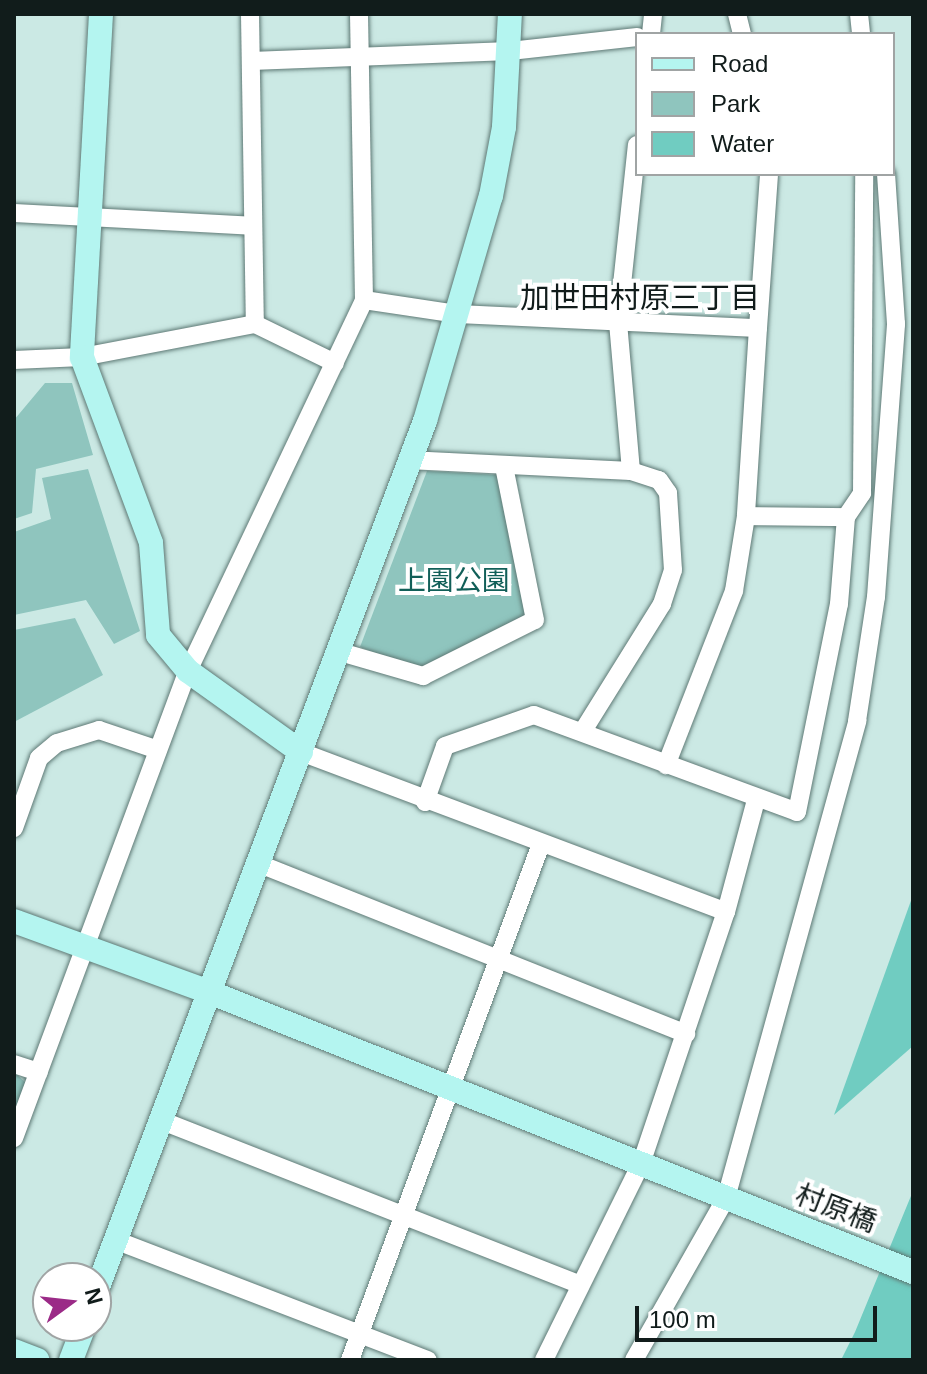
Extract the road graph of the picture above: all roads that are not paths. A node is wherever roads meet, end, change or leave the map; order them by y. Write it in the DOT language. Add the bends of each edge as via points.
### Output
graph roads {
  1 [pos="101,14"];
  2 [pos="250,14"];
  3 [pos="359,14"];
  4 [pos="510,14"];
  5 [pos="635,37"];
  6 [pos="510,51"];
  7 [pos="361,56"];
  8 [pos="251,61"];
  9 [pos="635,164"];
  10 [pos="769,176"];
  11 [pos="864,176"];
  12 [pos="886,176"];
  13 [pos="14,213"];
  14 [pos="91,218"];
  15 [pos="252,226"];
  16 [pos="364,300"];
  17 [pos="458,314"];
  18 [pos="618,322"];
  19 [pos="255,324"];
  20 [pos="758,328"];
  21 [pos="82,357"];
  22 [pos="14,360"];
  23 [pos="335,363"];
  24 [pos="408,460"];
  25 [pos="504,466"];
  26 [pos="631,471"];
  27 [pos="746,516"];
  28 [pos="846,517"];
  29 [pos="337,651"];
  30 [pos="188,671"];
  31 [pos="583,731"];
  32 [pos="158,750"];
  33 [pos="301,752"];
  34 [pos="666,765"];
  35 [pos="756,800"];
  36 [pos="425,802"];
  37 [pos="14,828"];
  38 [pos="541,844"];
  39 [pos="257,863"];
  40 [pos="726,912"];
  41 [pos="14,921"];
  42 [pos="85,948"];
  43 [pos="497,961"];
  44 [pos="209,992"];
  45 [pos="686,1034"];
  46 [pos="14,1064"];
  47 [pos="39,1072"];
  48 [pos="453,1088"];
  49 [pos="160,1120"];
  50 [pos="14,1138"];
  51 [pos="641,1164"];
  52 [pos="731,1200"];
  53 [pos="403,1216"];
  54 [pos="115,1240"];
  55 [pos="107,1262"];
  56 [pos="913,1272"];
  57 [pos="580,1285"];
  58 [pos="360,1333"];
  59 [pos="14,1351"];
  60 [pos="37,1360"];
  61 [pos="350,1360"];
  62 [pos="428,1360"];
  63 [pos="544,1360"];
  64 [pos="634,1360"];
  1 -- 14 [label="street"];
  2 -- 8 [label="street"];
  3 -- 7 [label="street"];
  4 -- 6 [label="street"];
  5 -- 6 [label="street"];
  6 -- 7 [label="street"];
  6 -- 17 [label="street" via="491,196"];
  7 -- 8 [label="street"];
  7 -- 16 [label="street"];
  8 -- 15 [label="street"];
  9 -- 18 [label="street"];
  10 -- 20 [label="street"];
  11 -- 28 [label="street" via="862,493"];
  12 -- 52 [label="street" via="896,324 868,654 833,822"];
  13 -- 14 [label="street"];
  14 -- 15 [label="street"];
  14 -- 21 [label="street"];
  15 -- 19 [label="street"];
  16 -- 17 [label="street"];
  16 -- 23 [label="street"];
  17 -- 18 [label="street"];
  17 -- 24 [label="street"];
  18 -- 20 [label="street"];
  18 -- 26 [label="street"];
  19 -- 21 [label="street"];
  19 -- 23 [label="street"];
  20 -- 27 [label="street"];
  21 -- 22 [label="street"];
  21 -- 30 [label="street" via="151,543 158,635"];
  23 -- 30 [label="street"];
  24 -- 25 [label="street"];
  24 -- 29 [label="street"];
  25 -- 26 [label="street"];
  25 -- 29 [label="street" via="535,620 423,676"];
  26 -- 31 [label="street" via="659,480 668,493 673,570 662,604"];
  27 -- 28 [label="street"];
  27 -- 34 [label="street" via="734,591"];
  28 -- 35 [label="street" via="839,604 797,812"];
  29 -- 33 [label="street"];
  30 -- 32 [label="street"];
  30 -- 33 [label="street"];
  31 -- 34 [label="street"];
  31 -- 36 [label="street" via="534,715 445,746"];
  32 -- 37 [label="street" via="99,730 57,743 39,758"];
  32 -- 42 [label="street"];
  33 -- 36 [label="street"];
  33 -- 39 [label="street"];
  34 -- 35 [label="street"];
  35 -- 40 [label="street"];
  36 -- 38 [label="street"];
  38 -- 40 [label="street"];
  38 -- 43 [label="street"];
  39 -- 43 [label="street"];
  39 -- 44 [label="street"];
  40 -- 45 [label="street"];
  41 -- 42 [label="street, 村原橋"];
  42 -- 44 [label="street, 村原橋"];
  42 -- 47 [label="street"];
  43 -- 45 [label="street"];
  43 -- 48 [label="street"];
  44 -- 48 [label="street, 村原橋"];
  44 -- 49 [label="street"];
  45 -- 51 [label="street"];
  46 -- 47 [label="street"];
  47 -- 50 [label="street"];
  48 -- 51 [label="street, 村原橋"];
  48 -- 53 [label="street"];
  49 -- 53 [label="street"];
  49 -- 54 [label="street"];
  51 -- 52 [label="street, 村原橋"];
  51 -- 57 [label="street"];
  52 -- 56 [label="street, 村原橋"];
  52 -- 64 [label="street"];
  53 -- 57 [label="street"];
  53 -- 58 [label="street"];
  54 -- 55 [label="street"];
  54 -- 58 [label="street"];
  57 -- 63 [label="street"];
  58 -- 61 [label="street"];
  58 -- 62 [label="street"];
  59 -- 60 [label="street"];
}
